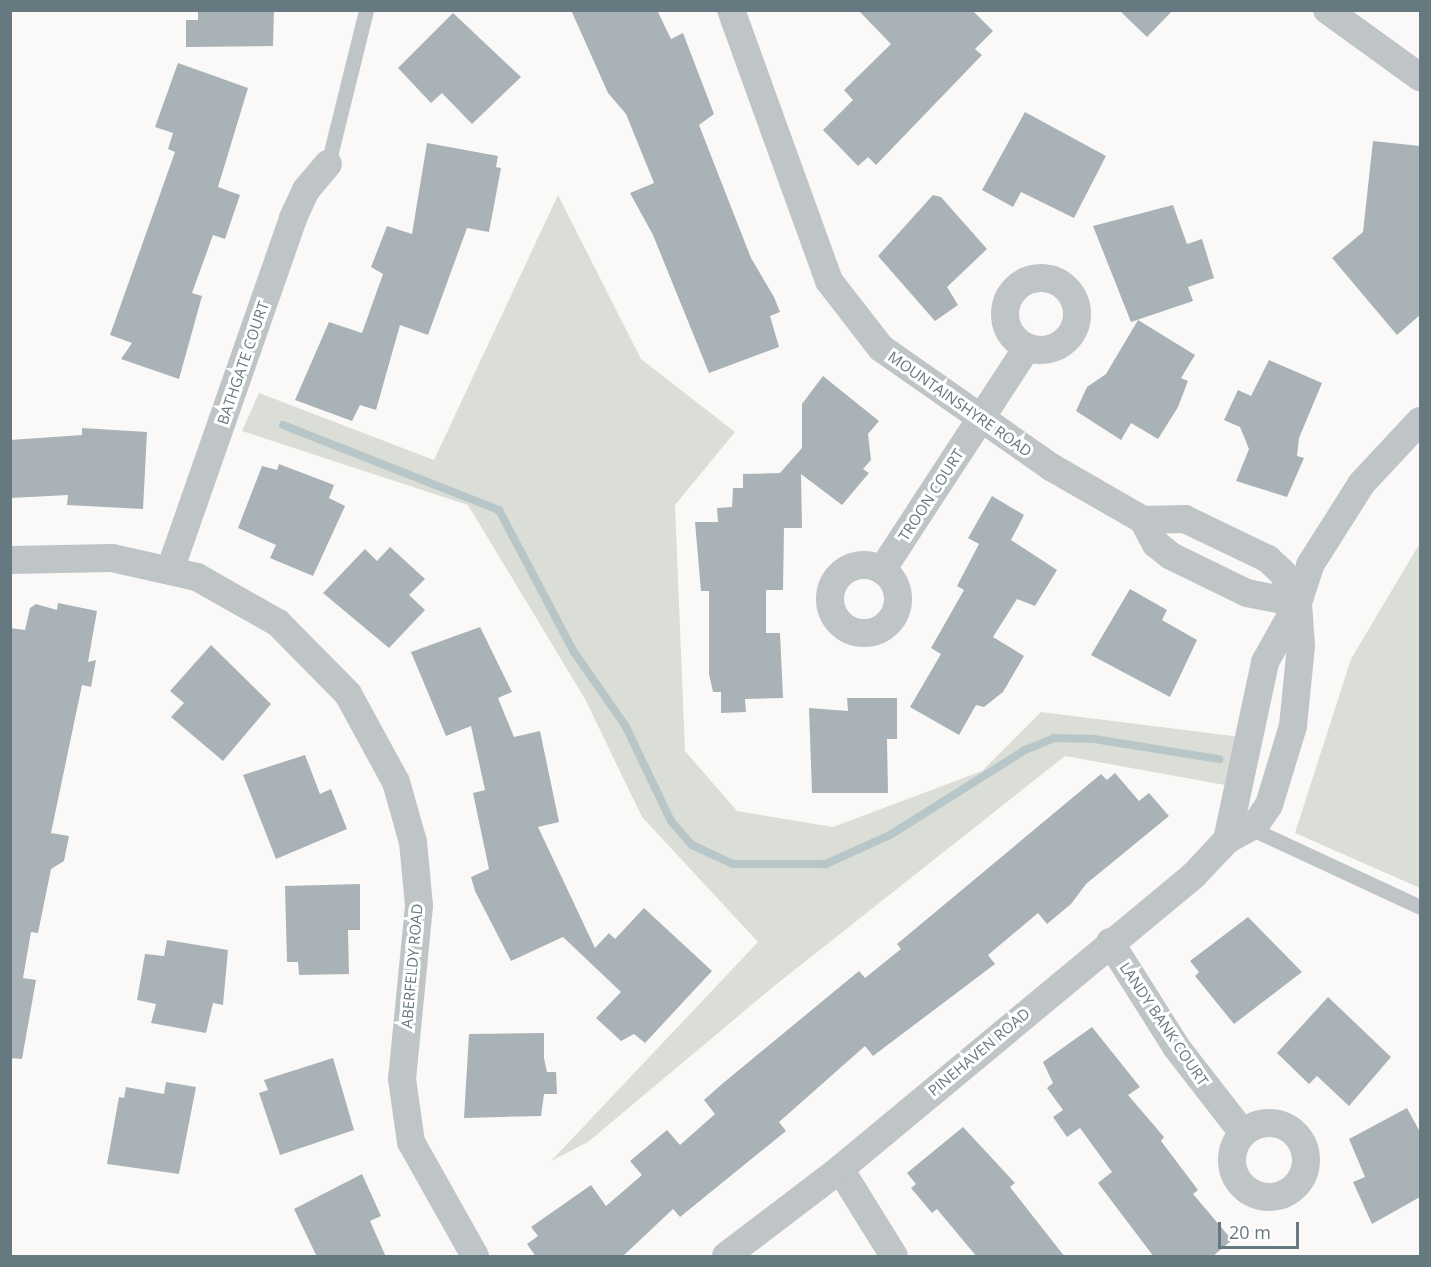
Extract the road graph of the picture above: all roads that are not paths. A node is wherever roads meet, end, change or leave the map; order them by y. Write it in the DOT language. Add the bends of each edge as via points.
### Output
graph roads {
  1 [pos="366,10"];
  2 [pos="731,10"];
  3 [pos="1327,10"];
  4 [pos="1420,76"];
  5 [pos="328,164"];
  6 [pos="1026,349"];
  7 [pos="981,421"];
  8 [pos="1420,421"];
  9 [pos="1143,520"];
  10 [pos="10,560"];
  11 [pos="170,570"];
  12 [pos="882,570"];
  13 [pos="1298,603"];
  14 [pos="1238,834"];
  15 [pos="1420,907"];
  16 [pos="1110,942"];
  17 [pos="1243,1133"];
  18 [pos="840,1169"];
  19 [pos="475,1257"];
  20 [pos="726,1257"];
  21 [pos="894,1257"];
  1 -- 5 [label="lane"];
  2 -- 7 [label="street, MOUNTAINSHYRE ROAD" via="829,281 881,348"];
  3 -- 4 [label="street"];
  5 -- 11 [label="street, BATHGATE COURT" via="306,190 293,218"];
  6 -- 7 [label="street, TROON COURT"];
  7 -- 9 [label="street, MOUNTAINSHYRE ROAD"];
  7 -- 12 [label="street, TROON COURT"];
  8 -- 13 [label="street, PINEHAVEN ROAD" via="1362,483 1310,565"];
  9 -- 13 [label="street, MOUNTAINSHYRE ROAD" via="1156,544 1171,556 1247,593"];
  9 -- 13 [label="street" via="1185,519 1268,559 1283,573"];
  10 -- 11 [label="street, ABERFELDY ROAD" via="112,558"];
  11 -- 19 [label="street, ABERFELDY ROAD" via="197,577 278,623 348,694 396,783 413,842 419,906 402,1079 404,1108 426,1176"];
  13 -- 14 [label="street, PINEHAVEN ROAD" via="1265,662"];
  13 -- 14 [label="street, PINEHAVEN ROAD" via="1301,646 1293,726 1269,805"];
  14 -- 15 [label="lane"];
  14 -- 16 [label="street, PINEHAVEN ROAD"];
  16 -- 17 [label="street, LANDY BANK COURT" via="1177,1048"];
  16 -- 18 [label="street, PINEHAVEN ROAD"];
  18 -- 20 [label="street, PINEHAVEN ROAD"];
  18 -- 21 [label="street"];
}
